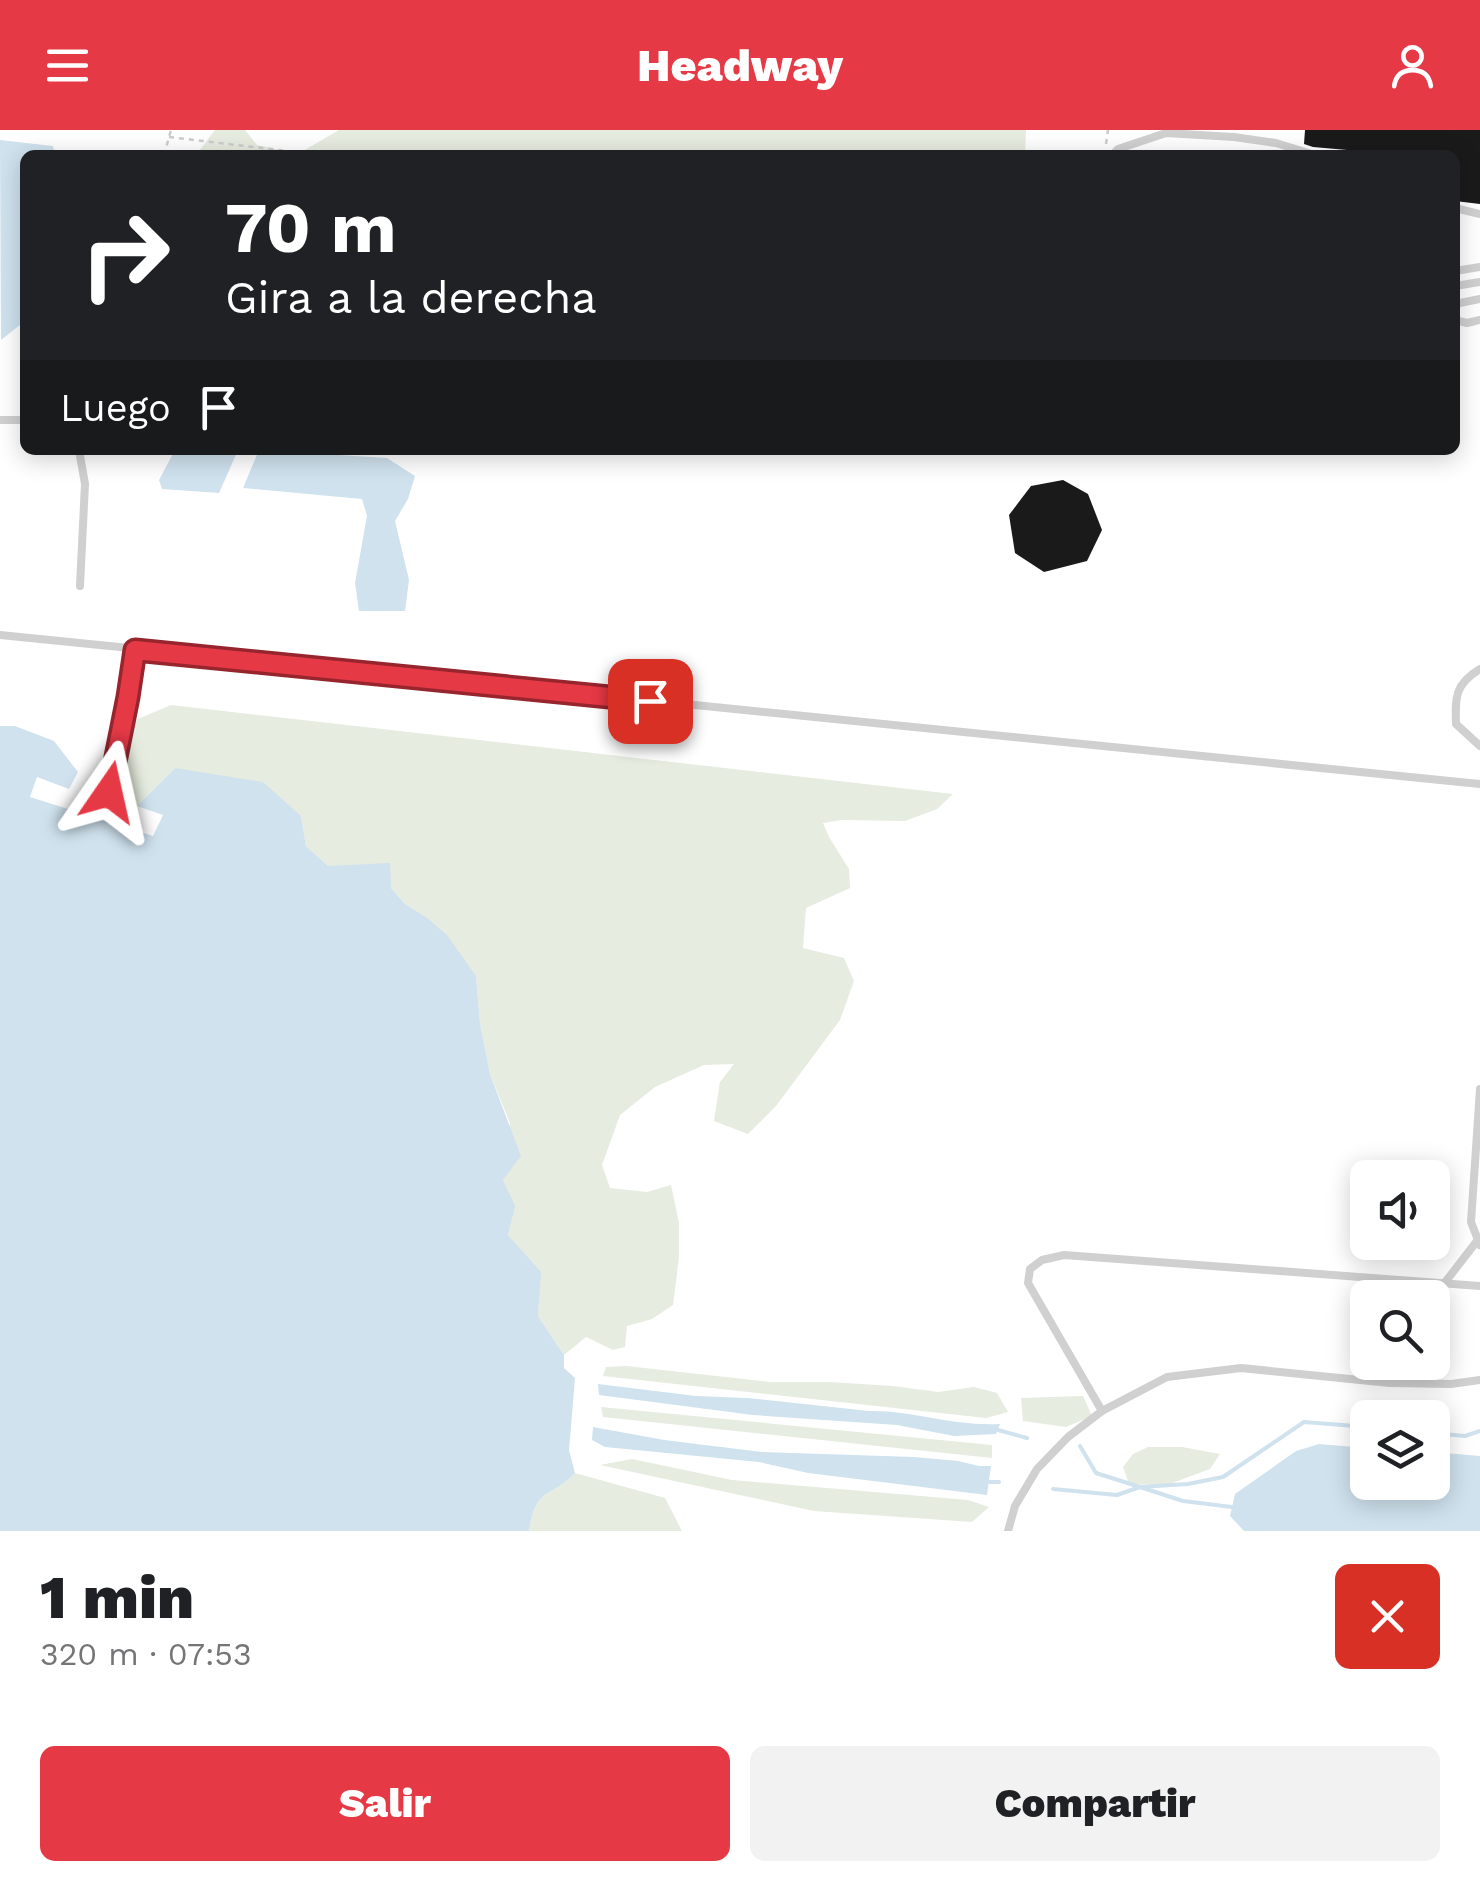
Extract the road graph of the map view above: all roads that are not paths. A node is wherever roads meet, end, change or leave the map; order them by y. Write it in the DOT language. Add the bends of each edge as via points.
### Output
graph roads {
  1 [pos="1117,150"];
  2 [pos="1299,150"];
  3 [pos="80,455"];
  4 [pos="80,586"];
  5 [pos="0,635"];
  6 [pos="135,650"];
  7 [pos="1480,669"];
  8 [pos="1480,746"];
  9 [pos="1480,784"];
  10 [pos="109,792"];
  11 [pos="1480,1089"];
  12 [pos="1479,1243"];
  13 [pos="1392,1280"];
  14 [pos="1447,1280"];
  15 [pos="1450,1284"];
  16 [pos="1480,1286"];
  17 [pos="1480,1380"];
  18 [pos="1102,1411"];
  19 [pos="1008,1531"];
  1 -- 2 [label="lane" via="1166,133"];
  3 -- 4 [label="lane"];
  5 -- 6 [label="lane"];
  6 -- 9 [label="lane"];
  6 -- 10 [label="lane"];
  7 -- 8 [label="lane" via="1458,688 1455,704 1456,724"];
  11 -- 12 [label="lane" via="1470,1222"];
  12 -- 14 [label="lane"];
  13 -- 18 [label="lane" via="1064,1254 1042,1260 1030,1269 1028,1283"];
  15 -- 16 [label="lane"];
  17 -- 18 [label="lane" via="1390,1383 1241,1368 1167,1378"];
  18 -- 19 [label="lane" via="1037,1469"];
}
